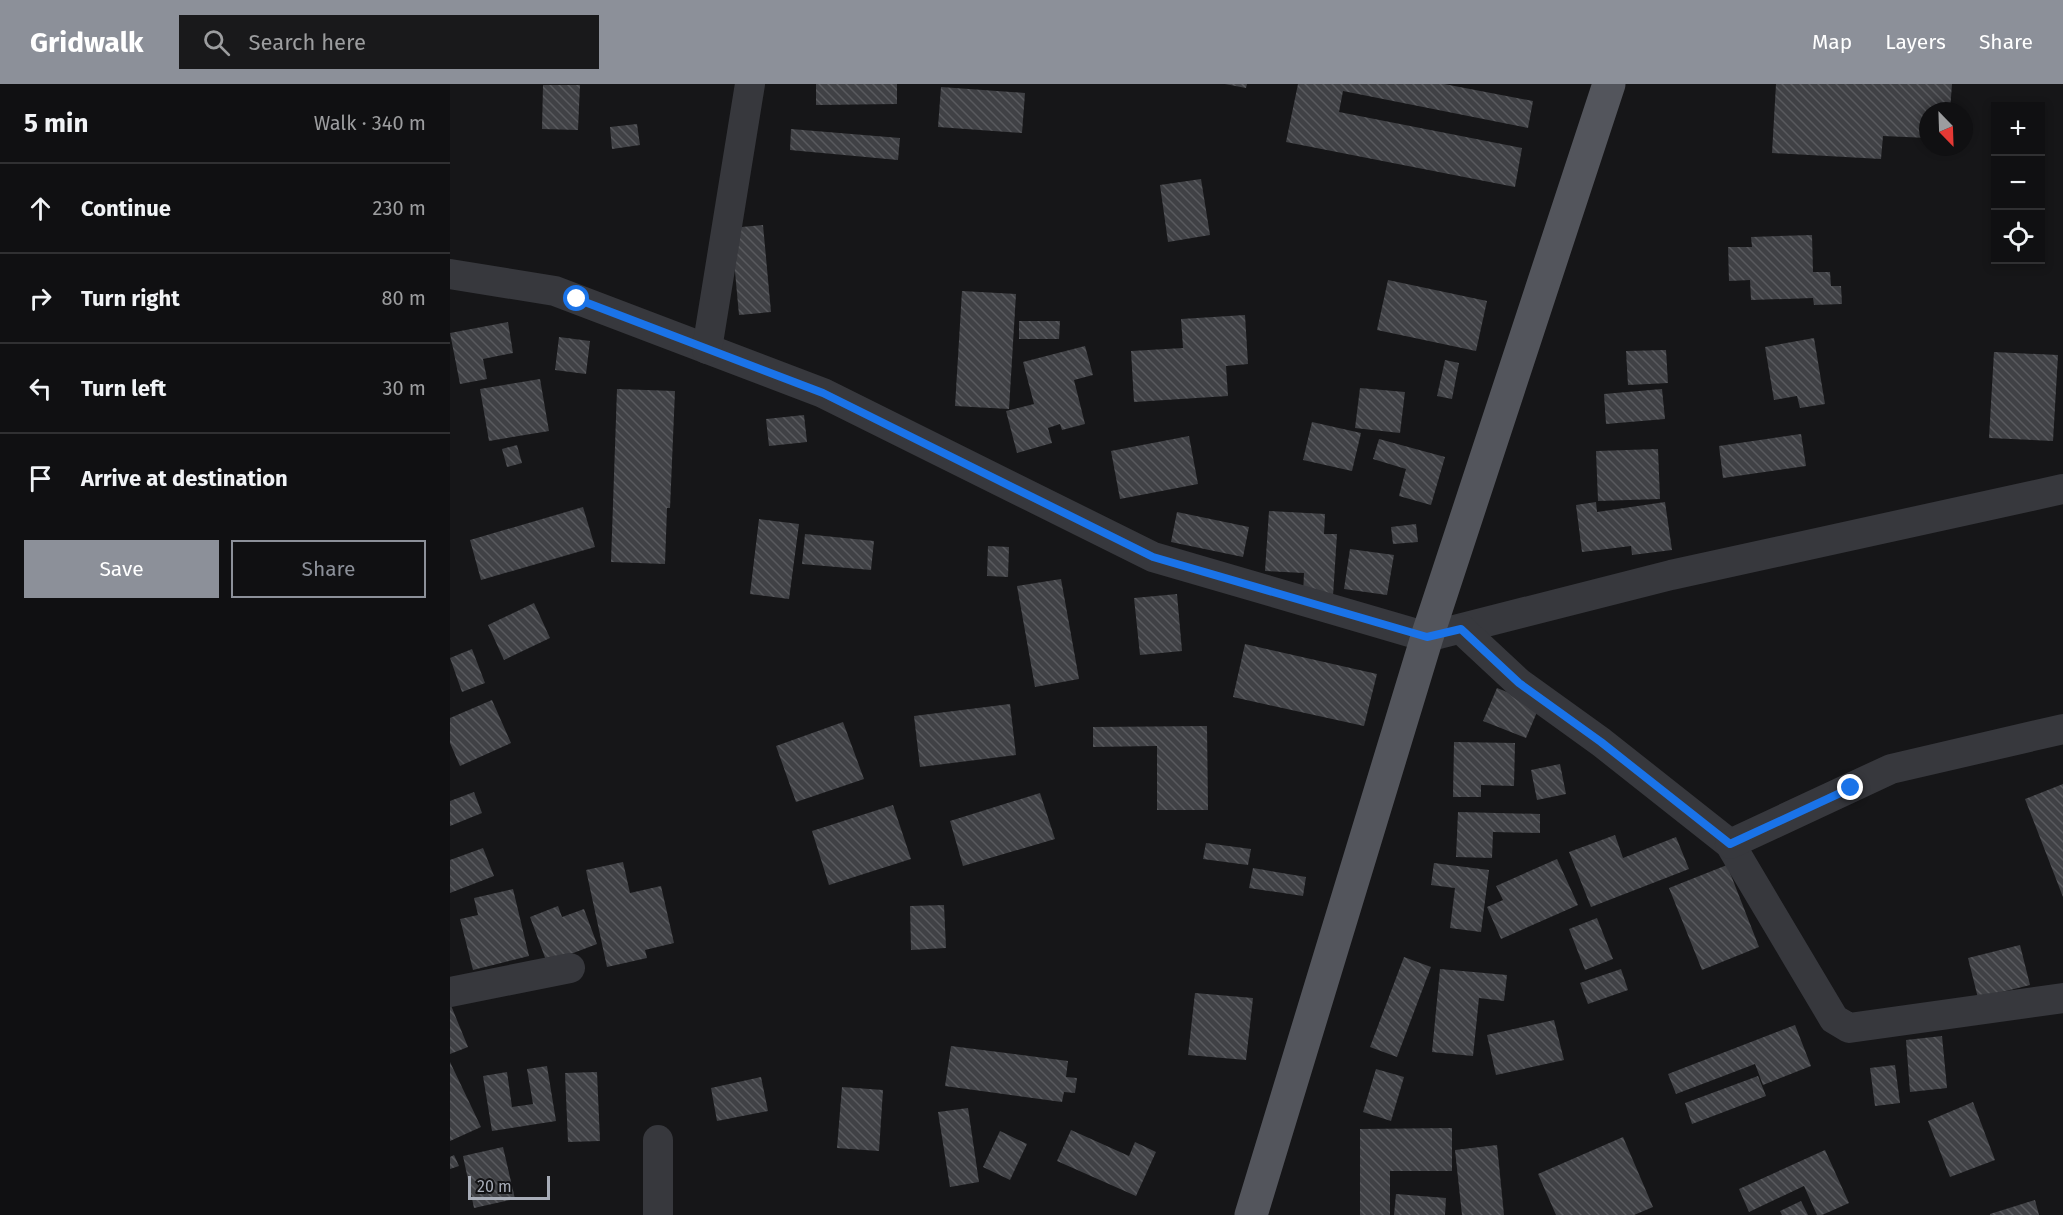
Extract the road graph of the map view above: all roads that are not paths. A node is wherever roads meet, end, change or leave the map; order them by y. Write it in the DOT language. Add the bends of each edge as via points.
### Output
graph roads {
  1 [pos="750,84"];
  2 [pos="1609,84"];
  3 [pos="450,274"];
  4 [pos="707,349"];
  5 [pos="2063,489"];
  6 [pos="1461,629"];
  7 [pos="1427,637"];
  8 [pos="2063,729"];
  9 [pos="1730,844"];
  10 [pos="570,968"];
  11 [pos="450,992"];
  12 [pos="2063,998"];
  13 [pos="658,1140"];
  14 [pos="658,1215"];
  15 [pos="1251,1215"];
  1 -- 4 [label="street"];
  2 -- 7 [label="main road"];
  3 -- 4 [label="street" via="555,291"];
  4 -- 7 [label="street" via="823,393 1153,557"];
  5 -- 6 [label="street" via="1671,575"];
  6 -- 7 [label="street"];
  6 -- 9 [label="street" via="1519,683"];
  7 -- 15 [label="main road"];
  8 -- 9 [label="street" via="1892,769"];
  9 -- 12 [label="street" via="1834,1019 1849,1028"];
  10 -- 11 [label="street"];
  13 -- 14 [label="street"];
}
